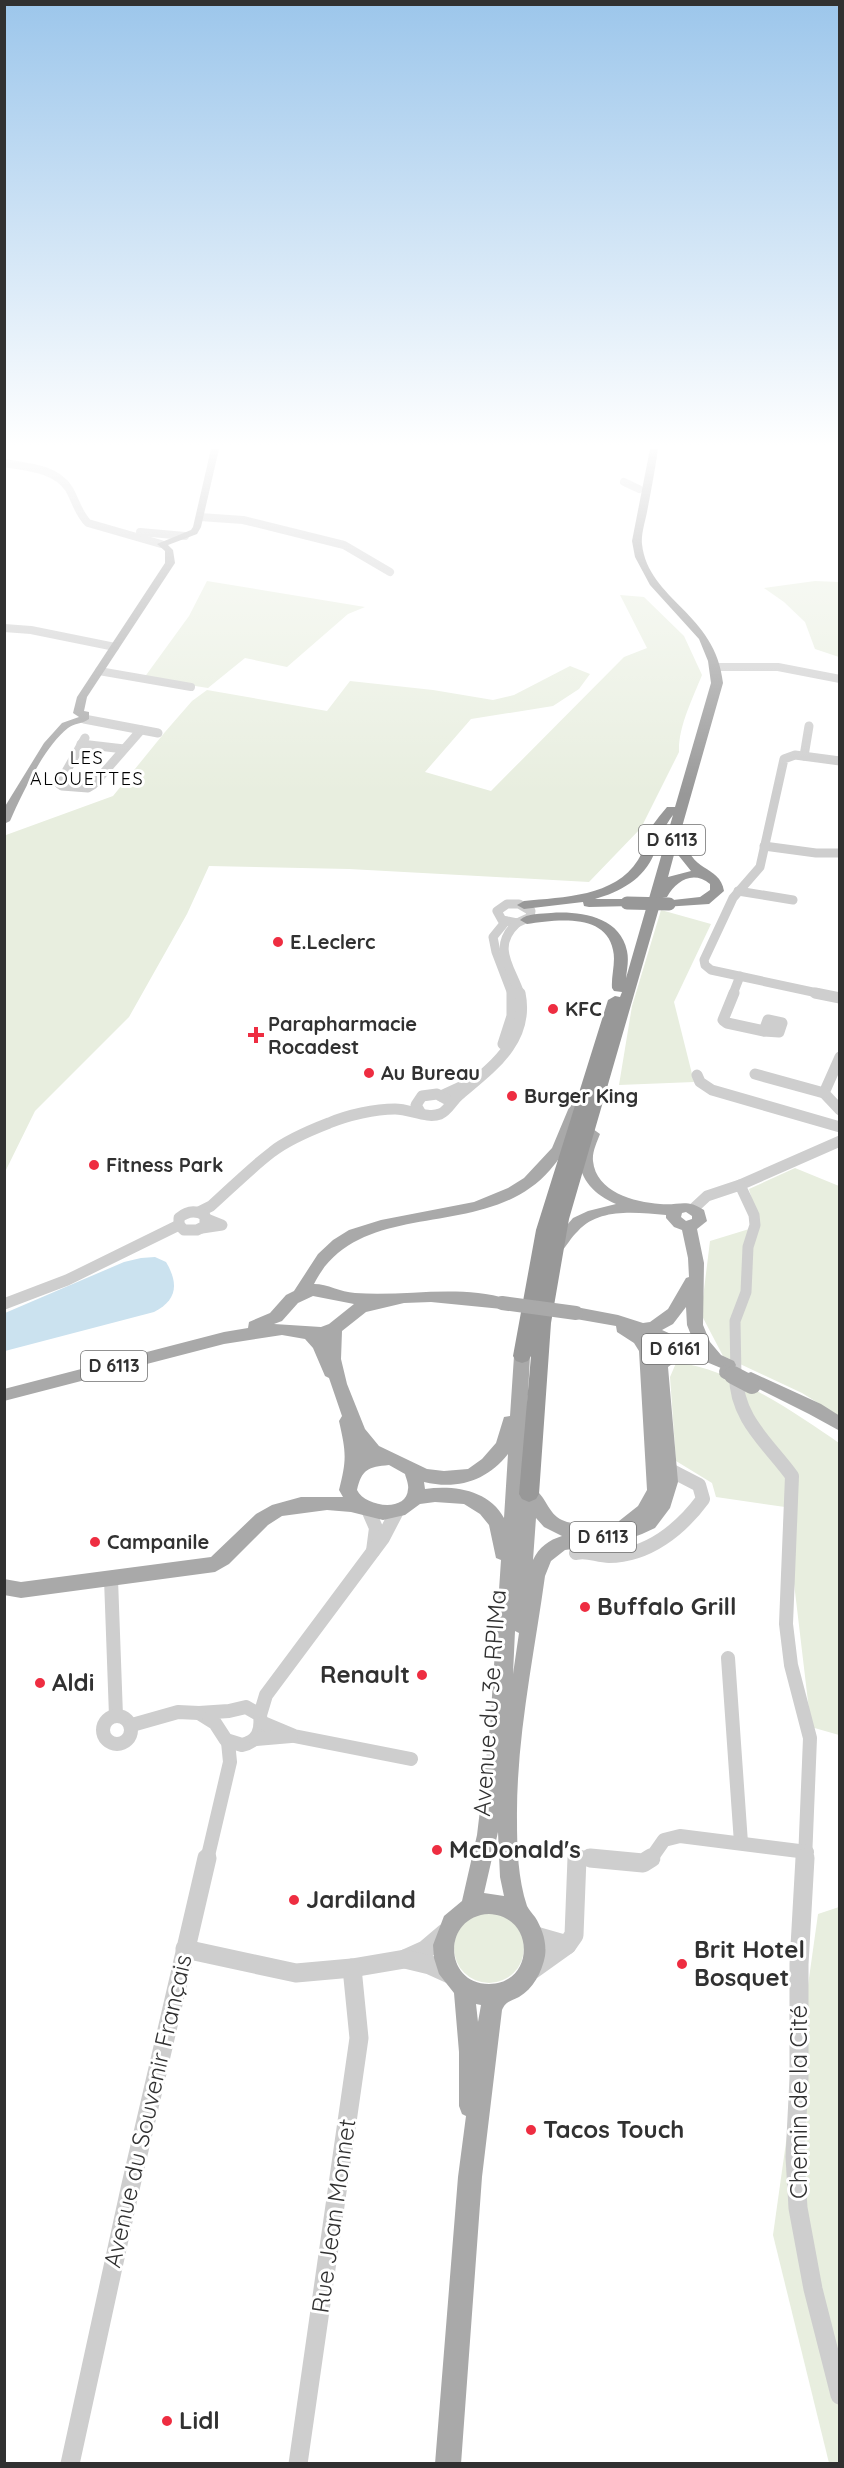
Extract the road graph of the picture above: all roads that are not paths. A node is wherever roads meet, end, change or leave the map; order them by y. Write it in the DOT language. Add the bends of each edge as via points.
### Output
graph roads {
  1 [pos="169,564"];
  2 [pos="371,564"];
  3 [pos="634,564"];
  4 [pos="642,564"];
  5 [pos="390,572"];
  6 [pos="4,628"];
  7 [pos="115,646"];
  8 [pos="716,667"];
  9 [pos="99,671"];
  10 [pos="840,680"];
  11 [pos="191,687"];
  12 [pos="78,717"];
  13 [pos="809,726"];
  14 [pos="141,730"];
  15 [pos="158,733"];
  16 [pos="701,743"];
  17 [pos="124,749"];
  18 [pos="804,756"];
  19 [pos="840,761"];
  20 [pos="671,810"];
  21 [pos="4,821"];
  22 [pos="764,846"];
  23 [pos="840,853"];
  24 [pos="711,879"];
  25 [pos="738,891"];
  26 [pos="793,900"];
  27 [pos="542,903"];
  28 [pos="560,903"];
  29 [pos="521,917"];
  30 [pos="644,936"];
  31 [pos="740,976"];
  32 [pos="618,988"];
  33 [pos="840,998"];
  34 [pos="764,1031"];
  35 [pos="617,1034"];
  36 [pos="840,1057"];
  37 [pos="597,1058"];
  38 [pos="755,1074"];
  39 [pos="698,1075"];
  40 [pos="824,1093"];
  41 [pos="418,1107"];
  42 [pos="443,1107"];
  43 [pos="840,1110"];
  44 [pos="840,1127"];
  45 [pos="840,1141"];
  46 [pos="740,1185"];
  47 [pos="693,1209"];
  48 [pos="674,1214"];
  49 [pos="205,1216"];
  50 [pos="689,1226"];
  51 [pos="181,1227"];
  52 [pos="555,1249"];
  53 [pos="697,1269"];
  54 [pos="301,1293"];
  55 [pos="337,1296"];
  56 [pos="404,1298"];
  57 [pos="4,1304"];
  58 [pos="286,1307"];
  59 [pos="576,1313"];
  60 [pos="339,1324"];
  61 [pos="623,1328"];
  62 [pos="643,1329"];
  63 [pos="302,1332"];
  64 [pos="224,1338"];
  65 [pos="522,1356"];
  66 [pos="690,1356"];
  67 [pos="724,1366"];
  68 [pos="751,1381"];
  69 [pos="4,1395"];
  70 [pos="840,1425"];
  71 [pos="840,1433"];
  72 [pos="388,1458"];
  73 [pos="412,1470"];
  74 [pos="663,1476"];
  75 [pos="352,1478"];
  76 [pos="529,1494"];
  77 [pos="413,1498"];
  78 [pos="321,1503"];
  79 [pos="365,1509"];
  80 [pos="397,1511"];
  81 [pos="373,1552"];
  82 [pos="576,1553"];
  83 [pos="111,1579"];
  84 [pos="4,1587"];
  85 [pos="504,1657"];
  86 [pos="728,1658"];
  87 [pos="266,1695"];
  88 [pos="235,1709"];
  89 [pos="200,1713"];
  90 [pos="116,1716"];
  91 [pos="261,1719"];
  92 [pos="132,1725"];
  93 [pos="294,1736"];
  94 [pos="513,1737"];
  95 [pos="230,1739"];
  96 [pos="256,1739"];
  97 [pos="411,1759"];
  98 [pos="741,1842"];
  99 [pos="807,1852"];
  100 [pos="471,1906"];
  101 [pos="519,1915"];
  102 [pos="447,1929"];
  103 [pos="532,1935"];
  104 [pos="567,1945"];
  105 [pos="185,1949"];
  106 [pos="405,1959"];
  107 [pos="352,1968"];
  108 [pos="530,1972"];
  109 [pos="458,1981"];
  110 [pos="498,1994"];
  111 [pos="470,2177"];
  112 [pos="840,2395"];
  113 [pos="70,2463"];
  114 [pos="298,2463"];
  115 [pos="448,2463"];
  1 -- 7 [label="main road"];
  2 -- 5 [label="street"];
  3 -- 20 [label="highway, D 6113" via="649,588 695,637 708,668 706,697"];
  4 -- 8 [label="highway, D 6113" via="648,578 703,637"];
  6 -- 7 [label="street"];
  7 -- 9 [label="main road"];
  8 -- 10 [label="street" via="778,667"];
  8 -- 16 [label="highway, D 6113" via="717,683"];
  9 -- 11 [label="street"];
  9 -- 12 [label="main road" via="82,697"];
  12 -- 14 [label="street"];
  12 -- 21 [label="main road" via="60,730"];
  13 -- 18 [label="street"];
  14 -- 15 [label="street"];
  14 -- 17 [label="street"];
  16 -- 24 [label="highway" via="697,776 679,845 686,860"];
  16 -- 30 [label="highway, D 6113"];
  17 -- 17 [label="street" via="88,788 59,784 83,741"];
  18 -- 19 [label="street"];
  18 -- 22 [label="street" via="788,756 781,766"];
  20 -- 27 [label="highway" via="657,829 644,861 628,881 596,894"];
  20 -- 32 [label="highway, D 6113"];
  22 -- 23 [label="street"];
  22 -- 25 [label="street" via="760,867"];
  24 -- 28 [label="highway, bridge" via="717,891 712,897 692,904"];
  24 -- 30 [label="highway" via="683,874 673,878 666,884"];
  25 -- 26 [label="street"];
  25 -- 31 [label="street" via="704,960 711,970"];
  27 -- 28 [label="highway"];
  27 -- 29 [label="highway"];
  28 -- 29 [label="highway"];
  29 -- 32 [label="highway" via="573,916 604,927 620,947"];
  29 -- 42 [label="street" via="503,938 503,950 518,984 522,1005 518,1029 504,1057 490,1072"];
  30 -- 35 [label="highway, D 6113"];
  31 -- 33 [label="street"];
  31 -- 34 [label="street" via="723,1020"];
  32 -- 37 [label="highway, D 6113"];
  35 -- 48 [label="main road, D 6113" via="609,1080 586,1162 590,1175 600,1189 628,1204"];
  35 -- 52 [label="highway, D 6113"];
  36 -- 40 [label="street"];
  37 -- 54 [label="main road, D 6113" via="558,1149 543,1170 521,1188 477,1207 405,1220 349,1237 330,1250"];
  37 -- 65 [label="highway, D 6113" via="544,1230"];
  38 -- 40 [label="street"];
  39 -- 44 [label="street" via="699,1082 712,1090"];
  40 -- 43 [label="street"];
  41 -- 42 [label="street"];
  41 -- 42 [label="street" via="426,1095"];
  41 -- 49 [label="street" via="344,1117 295,1138 274,1150"];
  45 -- 46 [label="street"];
  46 -- 47 [label="street" via="707,1196"];
  46 -- 99 [label="street, Chemin de la Cité" via="755,1225 748,1247 746,1292 735,1321 736,1394 751,1426 792,1476 786,1624 790,1665 810,1738"];
  47 -- 48 [label="main road" via="685,1207"];
  47 -- 50 [label="main road" via="700,1221"];
  48 -- 50 [label="main road" via="681,1225"];
  48 -- 52 [label="main road, D 6113" via="629,1208 598,1213 574,1226"];
  49 -- 51 [label="street" via="193,1231"];
  49 -- 51 [label="street" via="189,1212 182,1215"];
  50 -- 53 [label="main road"];
  51 -- 57 [label="street" via="68,1280"];
  52 -- 76 [label="highway, D 6113" via="542,1323"];
  53 -- 62 [label="main road" via="684,1298 665,1323"];
  53 -- 67 [label="main road" via="692,1307 695,1324 705,1349"];
  54 -- 55 [label="main road" via="322,1290"];
  54 -- 58 [label="main road"];
  55 -- 56 [label="main road, D 6113"];
  55 -- 60 [label="main road" via="344,1307"];
  56 -- 59 [label="main road, D 6113, bridge" via="469,1298"];
  56 -- 60 [label="main road, D 6113" via="361,1307"];
  58 -- 63 [label="main road" via="288,1323"];
  58 -- 64 [label="main road, D 6113" via="272,1320"];
  59 -- 61 [label="main road, D 6113"];
  59 -- 62 [label="main road, D 6113"];
  60 -- 63 [label="main road" via="323,1334"];
  60 -- 72 [label="main road" via="333,1342 334,1364 356,1428 368,1447"];
  61 -- 66 [label="main road, D 6161"];
  61 -- 74 [label="main road, D 6113" via="640,1339 647,1350 651,1424"];
  62 -- 67 [label="main road, D 6161"];
  63 -- 64 [label="main road, D 6113" via="282,1329"];
  63 -- 75 [label="main road" via="320,1346 340,1397 355,1454"];
  64 -- 69 [label="main road, D 6113"];
  65 -- 73 [label="main road" via="514,1375 506,1443 491,1461 476,1473 459,1477 440,1478"];
  65 -- 85 [label="main road, D 6113"];
  66 -- 67 [label="main road, D 6161"];
  66 -- 74 [label="main road, D 6113" via="667,1358 659,1371"];
  67 -- 68 [label="main road, D 6161, bridge"];
  68 -- 70 [label="main road, D 6161" via="815,1409"];
  68 -- 71 [label="main road, D 6161"];
  72 -- 73 [label="main road"];
  72 -- 75 [label="main road" via="370,1461"];
  73 -- 77 [label="main road" via="417,1479"];
  74 -- 76 [label="main road, D 6113" via="642,1515 615,1529 580,1533 560,1528 547,1519"];
  74 -- 82 [label="street" via="696,1483 703,1499 691,1517 651,1545 614,1556"];
  74 -- 94 [label="main road, D 6113" via="664,1503 649,1523 620,1535 562,1543 544,1556 536,1576"];
  75 -- 78 [label="main road" via="336,1496"];
  75 -- 79 [label="main road" via="351,1497"];
  76 -- 94 [label="main road, Avenue du 3e RPIMa / D 6113"];
  77 -- 80 [label="main road"];
  77 -- 85 [label="main road" via="442,1493 462,1497 483,1506 495,1519 501,1534 504,1572"];
  78 -- 79 [label="main road"];
  78 -- 83 [label="main road" via="282,1508 269,1514 215,1564"];
  79 -- 80 [label="main road" via="383,1514"];
  79 -- 81 [label="street" via="376,1528"];
  80 -- 81 [label="street"];
  81 -- 87 [label="street"];
  83 -- 84 [label="main road" via="21,1590"];
  83 -- 90 [label="street"];
  85 -- 100 [label="main road, Avenue du 3e RPIMa / D 6113" via="487,1835"];
  86 -- 98 [label="street"];
  87 -- 88 [label="street"];
  87 -- 91 [label="street"];
  88 -- 89 [label="street"];
  88 -- 91 [label="street" via="250,1708"];
  88 -- 95 [label="street" via="222,1718"];
  89 -- 92 [label="street" via="178,1712"];
  89 -- 95 [label="street"];
  90 -- 92 [label="street"];
  90 -- 92 [label="street" via="102,1726 101,1733 109,1743 123,1742"];
  91 -- 93 [label="street"];
  91 -- 96 [label="street" via="261,1732"];
  93 -- 96 [label="street"];
  93 -- 97 [label="street"];
  94 -- 101 [label="main road, Avenue du 3e RPIMa / D 6113" via="507,1819 510,1876"];
  95 -- 96 [label="street"];
  95 -- 105 [label="street, Avenue du Souvenir Français" via="230,1762"];
  98 -- 99 [label="street"];
  98 -- 104 [label="street" via="670,1837 643,1863 577,1857 574,1935"];
  99 -- 112 [label="street, Chemin de la Cité" via="799,1964 796,2179 813,2289"];
  100 -- 101 [label="main road" via="493,1903"];
  100 -- 102 [label="main road"];
  101 -- 103 [label="main road"];
  102 -- 106 [label="street" via="425,1950"];
  102 -- 109 [label="main road" via="444,1954"];
  103 -- 104 [label="street"];
  103 -- 108 [label="main road" via="535,1954"];
  104 -- 108 [label="street"];
  105 -- 107 [label="street" via="296,1973"];
  105 -- 113 [label="street, Avenue du Souvenir Français"];
  106 -- 107 [label="street"];
  106 -- 109 [label="street" via="430,1965"];
  107 -- 114 [label="street, Rue Jean Monnet" via="359,2038"];
  108 -- 110 [label="main road" via="509,1991"];
  109 -- 110 [label="main road" via="476,1993"];
  109 -- 111 [label="main road" via="470,2052"];
  110 -- 111 [label="main road" via="489,2019"];
  111 -- 115 [label="main road"];
}
